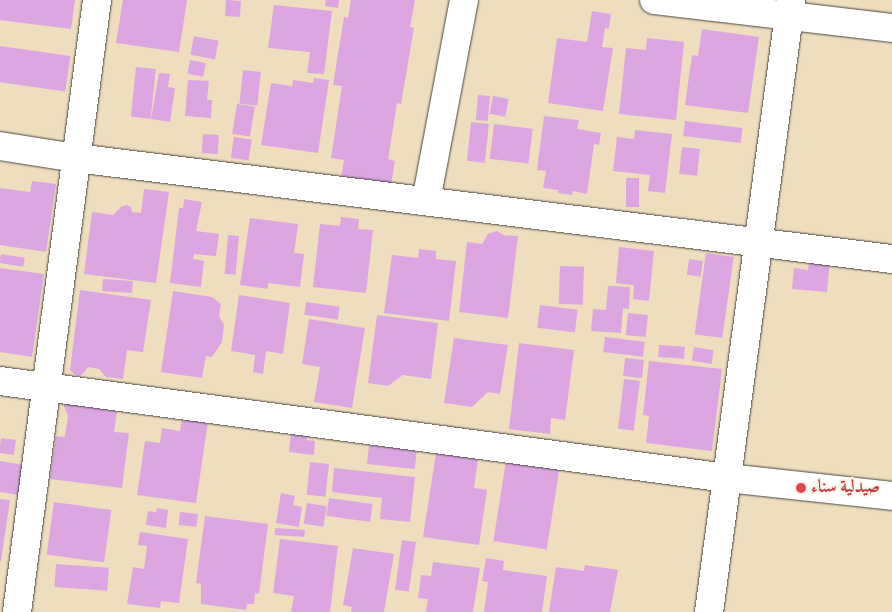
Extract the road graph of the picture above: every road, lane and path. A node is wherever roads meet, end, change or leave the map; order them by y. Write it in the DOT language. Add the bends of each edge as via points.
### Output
graph roads {
  1 [pos="96,0"];
  2 [pos="464,0"];
  3 [pos="654,0"];
  4 [pos="790,9"];
  5 [pos="892,28"];
  6 [pos="0,146"];
  7 [pos="76,158"];
  8 [pos="426,201"];
  9 [pos="758,243"];
  10 [pos="892,259"];
  11 [pos="0,381"];
  12 [pos="46,387"];
  13 [pos="727,478"];
  14 [pos="892,496"];
  15 [pos="0,610"];
  16 [pos="15,612"];
  17 [pos="709,612"];
  1 -- 7 [label="street"];
  2 -- 8 [label="street"];
  3 -- 4 [label="street"];
  4 -- 5 [label="street"];
  4 -- 9 [label="street"];
  6 -- 7 [label="street"];
  7 -- 8 [label="street"];
  7 -- 12 [label="street"];
  8 -- 9 [label="street"];
  9 -- 10 [label="street"];
  9 -- 13 [label="street"];
  11 -- 12 [label="street"];
  12 -- 13 [label="street"];
  12 -- 16 [label="street"];
  13 -- 14 [label="street"];
  13 -- 17 [label="street"];
  15 -- 16 [label="street"];
}
